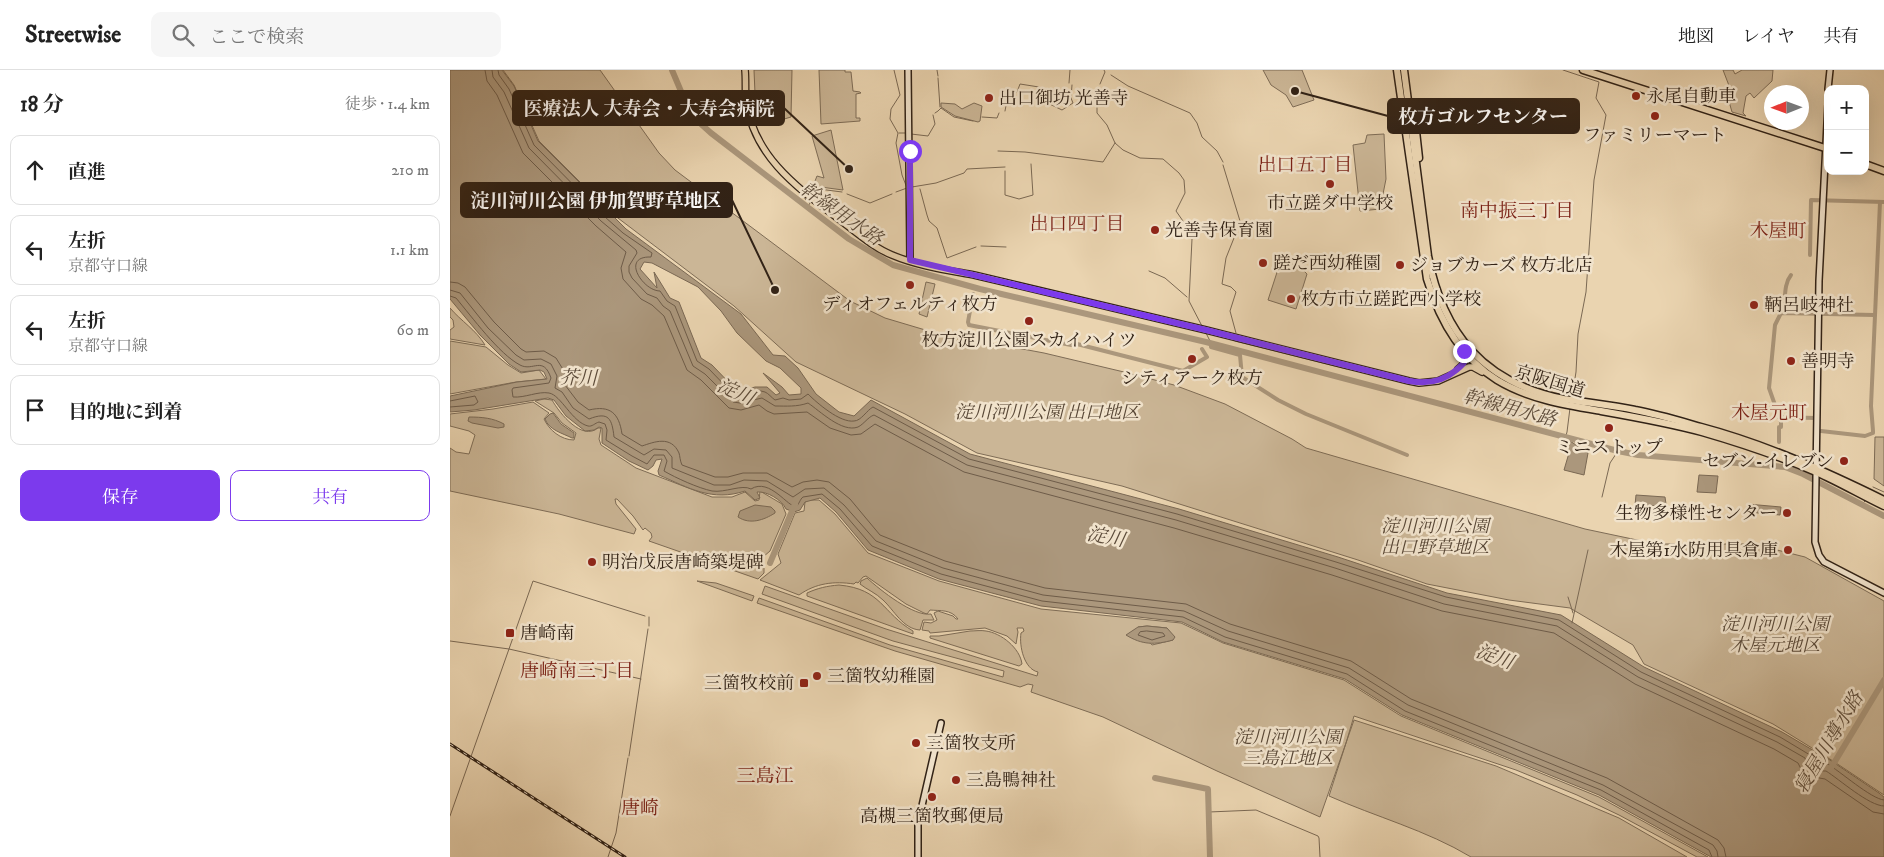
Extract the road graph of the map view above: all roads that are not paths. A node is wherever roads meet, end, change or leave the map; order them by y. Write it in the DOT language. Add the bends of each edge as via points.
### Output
graph roads {
  1 [pos="745,70"];
  2 [pos="908,70"];
  3 [pos="1396,70"];
  4 [pos="1404,70"];
  5 [pos="1408,70"];
  6 [pos="1583,70"];
  7 [pos="1830,70"];
  8 [pos="1828,85"];
  9 [pos="1824,148"];
  10 [pos="1869,165"];
  11 [pos="1884,171"];
  12 [pos="1826,175"];
  13 [pos="1421,204"];
  14 [pos="910,260"];
  15 [pos="1464,351"];
  16 [pos="1451,376"];
  17 [pos="1497,379"];
  18 [pos="1563,401"];
  19 [pos="1816,473"];
  20 [pos="1884,500"];
  21 [pos="1884,506"];
  22 [pos="1884,593"];
  23 [pos="941,723"];
  24 [pos="918,857"];
  1 -- 14 [label="main road" via="750,119 763,149 775,166 870,242"];
  2 -- 14 [label="main road"];
  3 -- 15 [label="highway, 京阪国道" via="1427,279 1445,324"];
  4 -- 13 [label="highway, 京阪国道"];
  5 -- 13 [label="highway" via="1418,142"];
  6 -- 9 [label="highway"];
  7 -- 8 [label="main road"];
  10 -- 11 [label="highway"];
  12 -- 19 [label="main road" via="1818,313"];
  13 -- 18 [label="highway, 京阪国道" via="1432,276 1441,305 1466,345 1509,380"];
  14 -- 16 [label="main road" via="1409,381 1428,382"];
  15 -- 16 [label="main road" via="1466,360 1463,366"];
  15 -- 17 [label="highway, 京阪国道"];
  16 -- 17 [label="main road" via="1473,367"];
  17 -- 18 [label="highway, 京阪国道" via="1525,393"];
  18 -- 19 [label="highway, 京阪国道" via="1700,432 1754,448"];
  19 -- 20 [label="highway, 京阪国道"];
  19 -- 21 [label="highway, 京阪国道"];
  19 -- 22 [label="main road" via="1815,542 1819,555 1829,565"];
  23 -- 24 [label="main road" via="918,823"];
}
